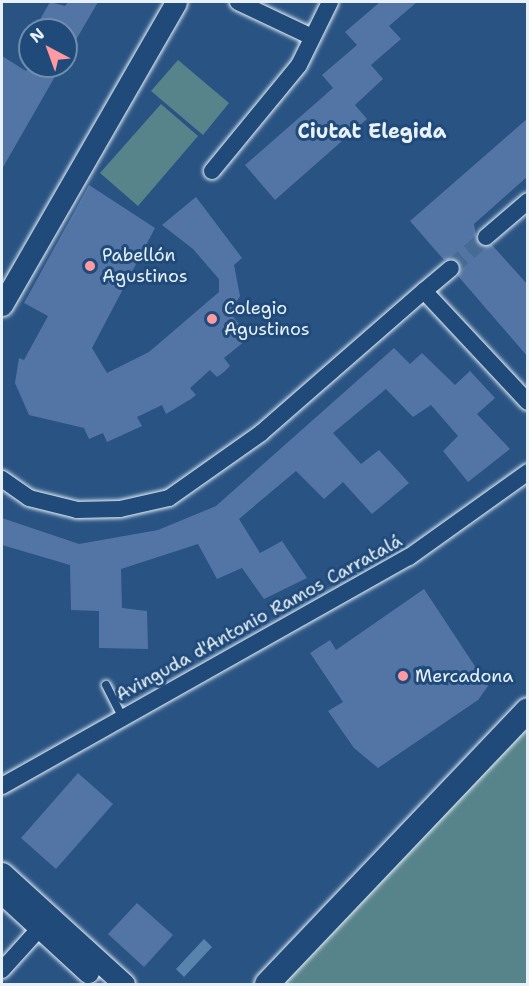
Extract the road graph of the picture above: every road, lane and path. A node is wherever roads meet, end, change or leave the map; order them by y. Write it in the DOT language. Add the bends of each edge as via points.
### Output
graph roads {
  1 [pos="176,2"];
  2 [pos="238,2"];
  3 [pos="330,2"];
  4 [pos="310,36"];
  5 [pos="212,171"];
  6 [pos="528,201"];
  7 [pos="486,237"];
  8 [pos="451,268"];
  9 [pos="424,291"];
  10 [pos="2,305"];
  11 [pos="528,402"];
  12 [pos="528,472"];
  13 [pos="2,479"];
  14 [pos="106,685"];
  15 [pos="528,710"];
  16 [pos="123,718"];
  17 [pos="2,786"];
  18 [pos="2,873"];
  19 [pos="2,893"];
  20 [pos="39,929"];
  21 [pos="2,970"];
  22 [pos="102,984"];
  23 [pos="124,984"];
  24 [pos="267,984"];
  1 -- 10 [label="street"];
  2 -- 4 [label="street"];
  3 -- 4 [label="street"];
  4 -- 5 [label="street" via="300,65"];
  6 -- 7 [label="street"];
  8 -- 9 [label="street"];
  9 -- 11 [label="street"];
  9 -- 13 [label="street" via="261,433 169,498 120,509 77,510 29,498"];
  12 -- 16 [label="street, Avinguda d'Antonio Ramos Carratalá" via="409,557"];
  14 -- 16 [label="lane"];
  15 -- 24 [label="main road"];
  16 -- 17 [label="street, Avinguda d'Antonio Ramos Carratalá"];
  18 -- 23 [label="street"];
  19 -- 20 [label="street"];
  20 -- 21 [label="street"];
  20 -- 22 [label="street"];
}
